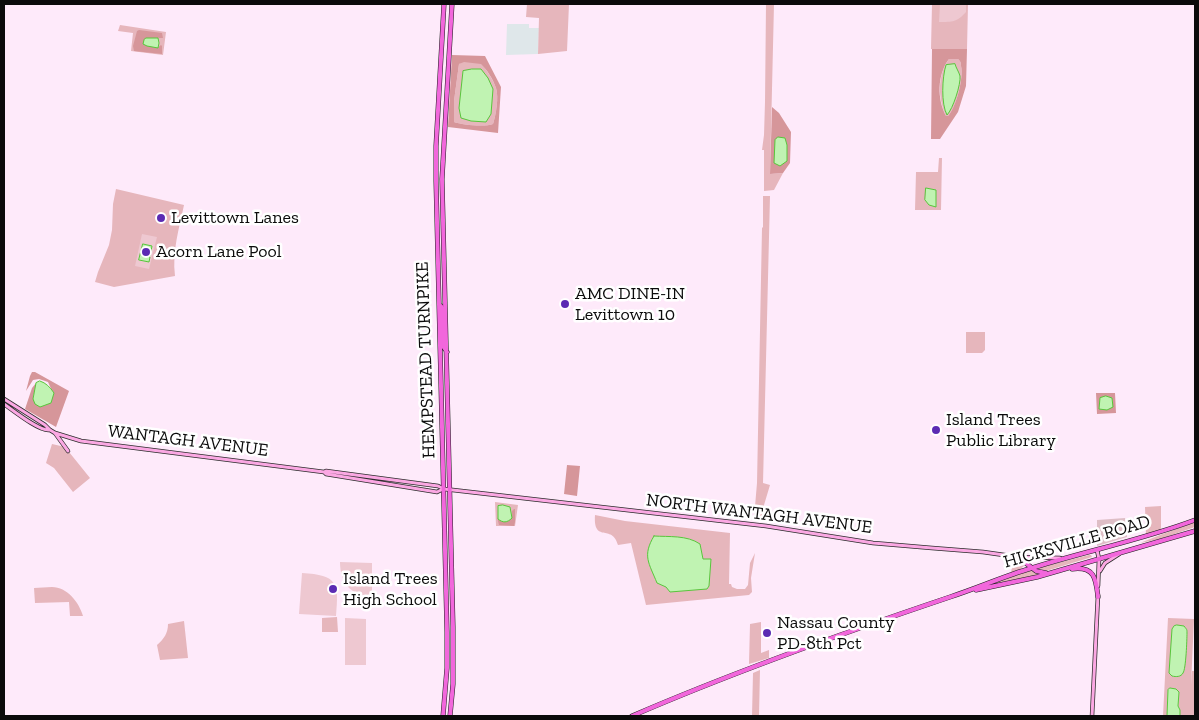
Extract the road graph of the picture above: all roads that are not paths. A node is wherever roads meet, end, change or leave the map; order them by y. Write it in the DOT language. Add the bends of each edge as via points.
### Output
graph roads {
  1 [pos="444,4"];
  2 [pos="452,4"];
  3 [pos="438,298"];
  4 [pos="440,352"];
  5 [pos="447,352"];
  6 [pos="4,398"];
  7 [pos="4,404"];
  8 [pos="50,430"];
  9 [pos="55,433"];
  10 [pos="68,451"];
  11 [pos="444,489"];
  12 [pos="450,490"];
  13 [pos="1195,520"];
  14 [pos="1195,530"];
  15 [pos="1097,550"];
  16 [pos="1122,552"];
  17 [pos="1018,557"];
  18 [pos="1065,558"];
  19 [pos="1099,559"];
  20 [pos="1023,561"];
  21 [pos="1032,568"];
  22 [pos="1062,570"];
  23 [pos="1019,572"];
  24 [pos="1052,573"];
  25 [pos="1099,574"];
  26 [pos="966,592"];
  27 [pos="1098,597"];
  28 [pos="443,716"];
  29 [pos="450,716"];
  30 [pos="632,716"];
  31 [pos="1092,716"];
  1 -- 3 [label="main road, HEMPSTEAD TURNPIKE" via="436,155"];
  2 -- 5 [label="main road, HEMPSTEAD TURNPIKE" via="442,179"];
  3 -- 4 [label="main road, HEMPSTEAD TURNPIKE"];
  3 -- 5 [label="main road" via="443,346"];
  4 -- 5 [label="main road"];
  4 -- 11 [label="main road, HEMPSTEAD TURNPIKE"];
  5 -- 12 [label="main road, HEMPSTEAD TURNPIKE"];
  6 -- 8 [label="main road, WANTAGH AVENUE"];
  7 -- 8 [label="main road, WANTAGH AVENUE" via="36,426"];
  8 -- 9 [label="main road, WANTAGH AVENUE"];
  9 -- 10 [label="main road"];
  9 -- 11 [label="main road, WANTAGH AVENUE" via="81,441"];
  11 -- 12 [label="main road, WANTAGH AVENUE"];
  11 -- 28 [label="main road, HEMPSTEAD TURNPIKE" via="447,652"];
  12 -- 17 [label="main road, NORTH WANTAGH AVENUE" via="766,526 876,543"];
  12 -- 29 [label="main road, HEMPSTEAD TURNPIKE" via="454,626"];
  13 -- 15 [label="main road, HICKSVILLE ROAD"];
  14 -- 16 [label="main road, HICKSVILLE ROAD"];
  15 -- 18 [label="main road, HICKSVILLE ROAD"];
  15 -- 19 [label="main road"];
  16 -- 19 [label="main road, HICKSVILLE ROAD"];
  16 -- 25 [label="main road" via="1106,563"];
  17 -- 18 [label="main road, NORTH WANTAGH AVENUE"];
  17 -- 20 [label="main road"];
  18 -- 21 [label="main road, HICKSVILLE ROAD"];
  19 -- 22 [label="main road, HICKSVILLE ROAD"];
  19 -- 25 [label="main road"];
  20 -- 21 [label="main road"];
  20 -- 23 [label="main road" via="1024,567"];
  21 -- 23 [label="main road, HICKSVILLE ROAD"];
  21 -- 24 [label="main road"];
  22 -- 24 [label="main road, HICKSVILLE ROAD"];
  22 -- 27 [label="main road" via="1076,568 1090,572 1095,578"];
  23 -- 26 [label="main road, HICKSVILLE ROAD"];
  24 -- 26 [label="main road, HICKSVILLE ROAD"];
  25 -- 27 [label="main road"];
  26 -- 30 [label="main road, HICKSVILLE ROAD" via="812,645"];
  27 -- 31 [label="main road"];
}
